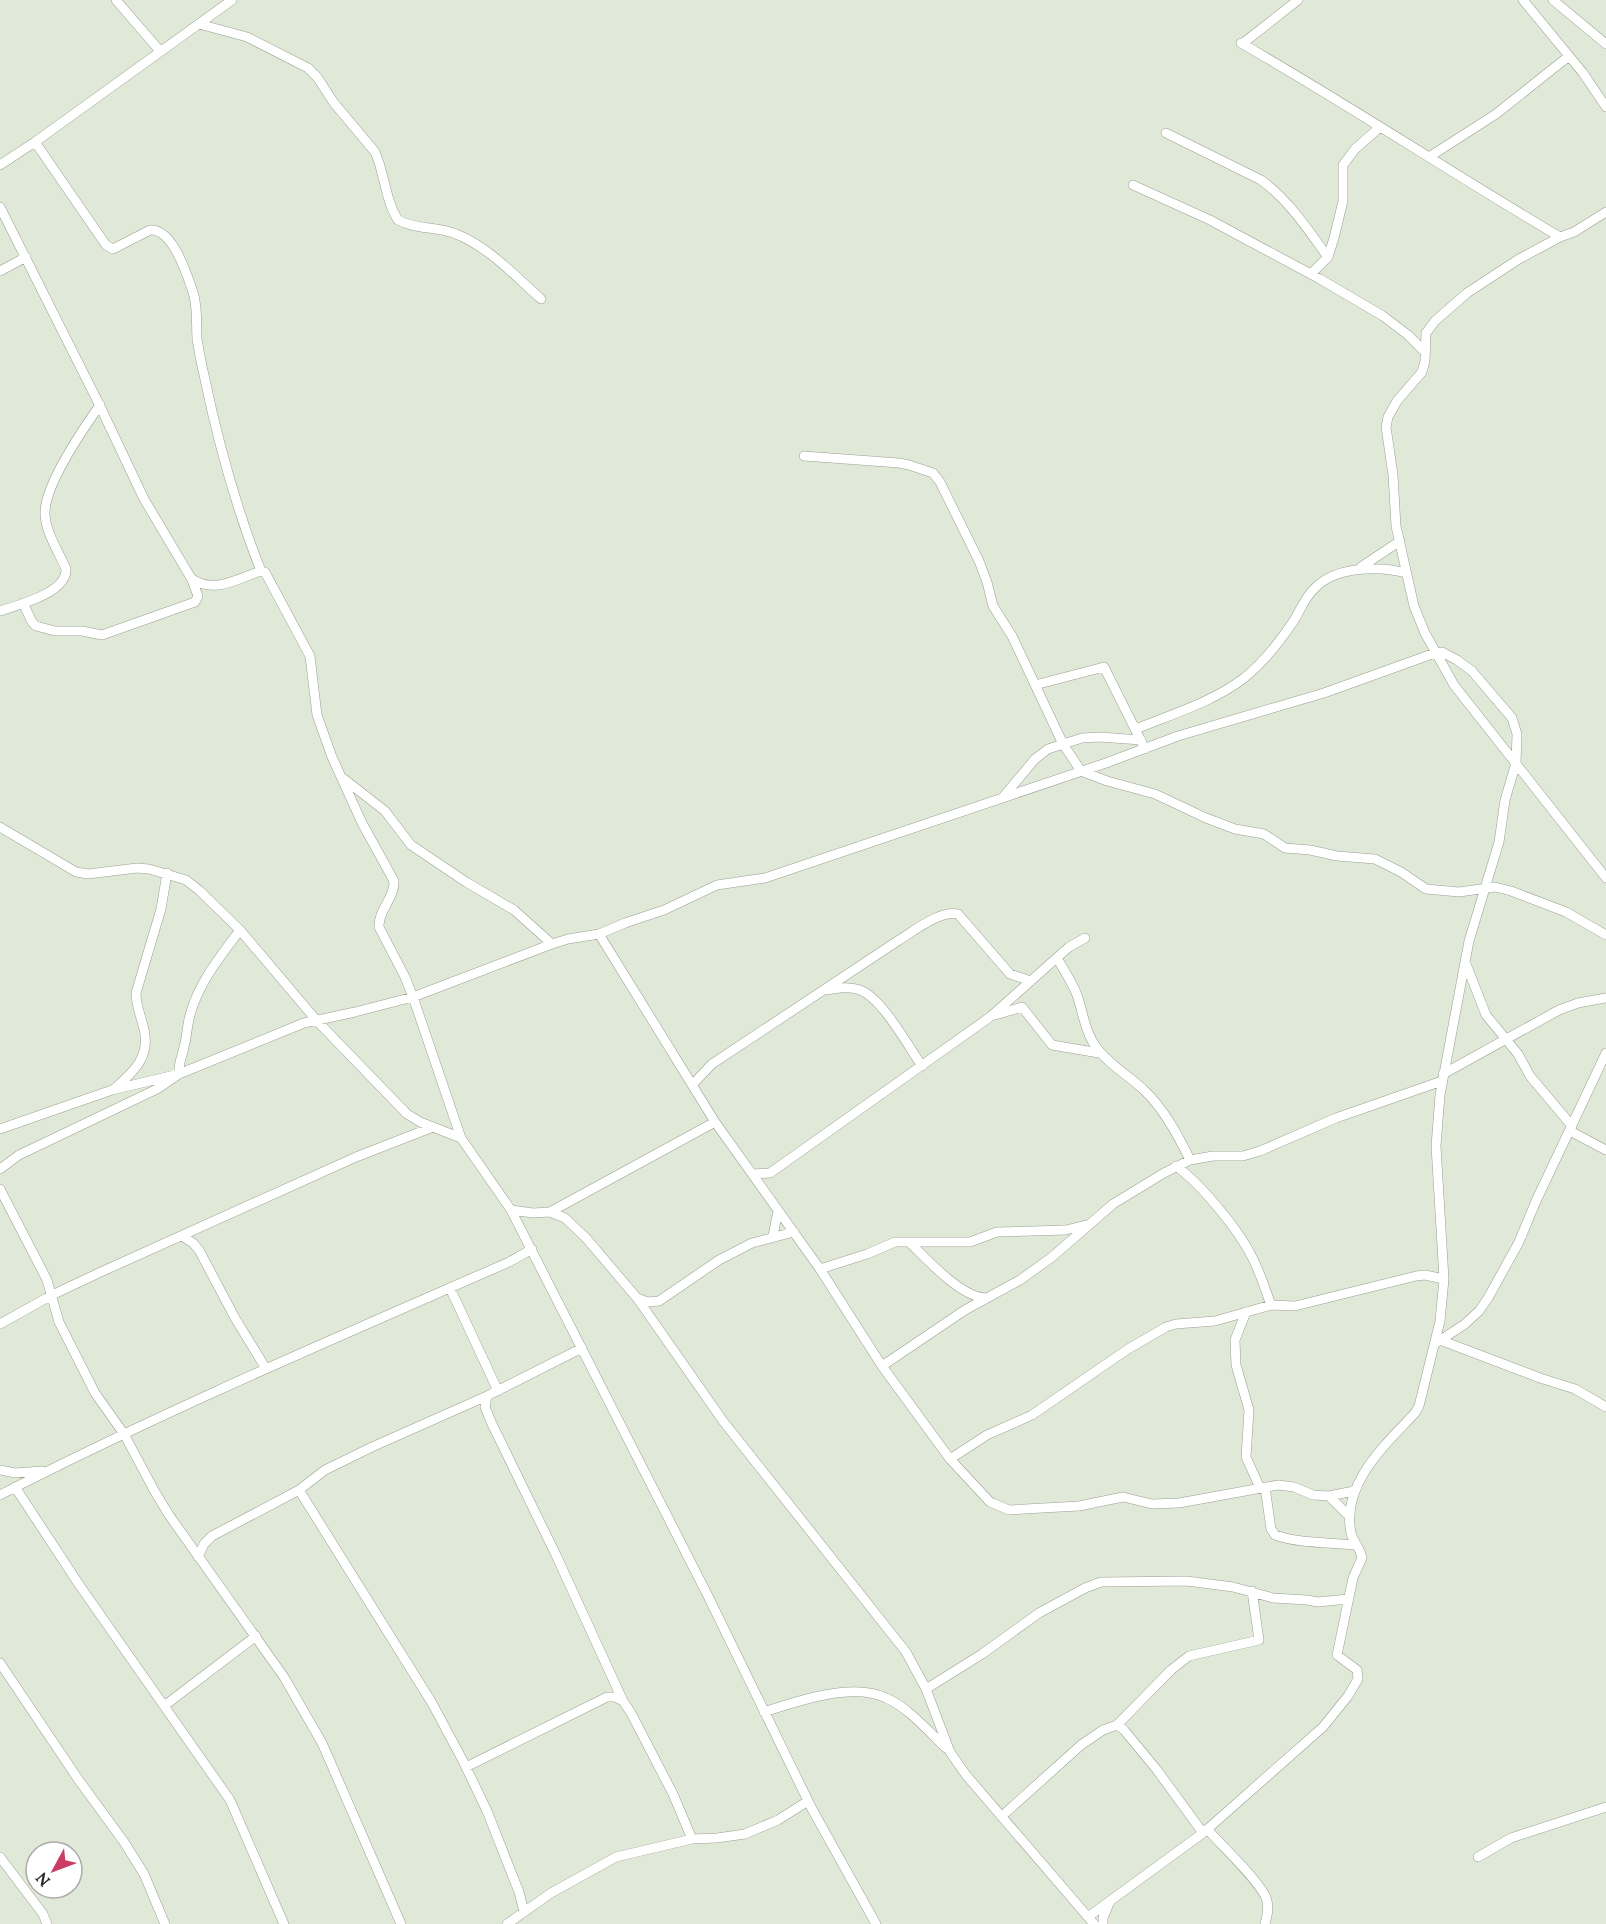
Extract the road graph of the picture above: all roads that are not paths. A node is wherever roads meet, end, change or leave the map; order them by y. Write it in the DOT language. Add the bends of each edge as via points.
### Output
graph roads {
  1 [pos="116,0"];
  2 [pos="232,0"];
  3 [pos="1299,0"];
  4 [pos="1522,0"];
  5 [pos="1553,0"];
  6 [pos="199,24"];
  7 [pos="1606,44"];
  8 [pos="160,51"];
  9 [pos="1569,56"];
  10 [pos="1606,107"];
  11 [pos="1380,127"];
  12 [pos="1166,133"];
  13 [pos="35,142"];
  14 [pos="1429,157"];
  15 [pos="0,165"];
  16 [pos="1133,185"];
  17 [pos="0,207"];
  18 [pos="1606,212"];
  19 [pos="1560,237"];
  20 [pos="26,257"];
  21 [pos="1328,257"];
  22 [pos="0,271"];
  23 [pos="1311,274"];
  24 [pos="541,299"];
  25 [pos="1425,352"];
  26 [pos="100,405"];
  27 [pos="804,456"];
  28 [pos="1400,541"];
  29 [pos="1359,568"];
  30 [pos="261,571"];
  31 [pos="1406,573"];
  32 [pos="191,578"];
  33 [pos="23,603"];
  34 [pos="0,610"];
  35 [pos="1435,653"];
  36 [pos="1035,685"];
  37 [pos="1136,729"];
  38 [pos="1063,744"];
  39 [pos="1143,744"];
  40 [pos="1516,763"];
  41 [pos="1081,771"];
  42 [pos="342,778"];
  43 [pos="1003,798"];
  44 [pos="0,827"];
  45 [pos="167,873"];
  46 [pos="1606,878"];
  47 [pos="1487,887"];
  48 [pos="240,930"];
  49 [pos="599,934"];
  50 [pos="1606,935"];
  51 [pos="1085,938"];
  52 [pos="552,944"];
  53 [pos="1057,958"];
  54 [pos="1466,964"];
  55 [pos="1031,981"];
  56 [pos="825,990"];
  57 [pos="413,997"];
  58 [pos="1606,998"];
  59 [pos="990,1017"];
  60 [pos="317,1021"];
  61 [pos="1506,1039"];
  62 [pos="1100,1053"];
  63 [pos="1606,1053"];
  64 [pos="922,1066"];
  65 [pos="179,1074"];
  66 [pos="1442,1077"];
  67 [pos="693,1084"];
  68 [pos="112,1090"];
  69 [pos="715,1122"];
  70 [pos="433,1126"];
  71 [pos="1571,1128"];
  72 [pos="0,1129"];
  73 [pos="461,1137"];
  74 [pos="1606,1150"];
  75 [pos="1190,1160"];
  76 [pos="1176,1166"];
  77 [pos="0,1169"];
  78 [pos="770,1173"];
  79 [pos="753,1174"];
  80 [pos="0,1189"];
  81 [pos="764,1190"];
  82 [pos="511,1210"];
  83 [pos="778,1210"];
  84 [pos="550,1212"];
  85 [pos="1088,1225"];
  86 [pos="794,1232"];
  87 [pos="182,1236"];
  88 [pos="773,1236"];
  89 [pos="909,1242"];
  90 [pos="532,1250"];
  91 [pos="1443,1265"];
  92 [pos="820,1269"];
  93 [pos="1425,1275"];
  94 [pos="1444,1279"];
  95 [pos="450,1288"];
  96 [pos="51,1295"];
  97 [pos="637,1298"];
  98 [pos="989,1298"];
  99 [pos="1271,1305"];
  100 [pos="1246,1312"];
  101 [pos="0,1324"];
  102 [pos="1438,1341"];
  103 [pos="582,1348"];
  104 [pos="882,1366"];
  105 [pos="266,1367"];
  106 [pos="498,1391"];
  107 [pos="487,1396"];
  108 [pos="1606,1407"];
  109 [pos="124,1434"];
  110 [pos="950,1459"];
  111 [pos="0,1470"];
  112 [pos="46,1470"];
  113 [pos="15,1487"];
  114 [pos="1262,1488"];
  115 [pos="299,1490"];
  116 [pos="1354,1491"];
  117 [pos="0,1495"];
  118 [pos="1329,1496"];
  119 [pos="1350,1518"];
  120 [pos="1355,1545"];
  121 [pos="198,1557"];
  122 [pos="1252,1592"];
  123 [pos="1348,1599"];
  124 [pos="256,1636"];
  125 [pos="0,1663"];
  126 [pos="926,1689"];
  127 [pos="623,1701"];
  128 [pos="164,1706"];
  129 [pos="764,1712"];
  130 [pos="1117,1725"];
  131 [pos="950,1752"];
  132 [pos="466,1767"];
  133 [pos="808,1801"];
  134 [pos="1606,1807"];
  135 [pos="1002,1816"];
  136 [pos="1205,1831"];
  137 [pos="692,1839"];
  138 [pos="0,1857"];
  139 [pos="1478,1857"];
  140 [pos="1111,1900"];
  141 [pos="524,1912"];
  142 [pos="1091,1920"];
  143 [pos="47,1924"];
  144 [pos="165,1924"];
  145 [pos="284,1924"];
  146 [pos="401,1924"];
  147 [pos="507,1924"];
  148 [pos="876,1924"];
  149 [pos="1103,1924"];
  150 [pos="1265,1924"];
  1 -- 8 [label="street"];
  2 -- 6 [label="street"];
  3 -- 11 [label="street" via="1241,43"];
  4 -- 9 [label="street"];
  5 -- 7 [label="street"];
  6 -- 8 [label="street"];
  6 -- 24 [label="street" via="247,37 308,68 375,152 398,220 411,226 454,232 488,252"];
  8 -- 13 [label="street"];
  9 -- 10 [label="street"];
  9 -- 14 [label="street" via="1496,114"];
  11 -- 14 [label="street"];
  11 -- 21 [label="street" via="1343,165 1343,201"];
  12 -- 21 [label="street" via="1273,189"];
  13 -- 15 [label="street"];
  13 -- 30 [label="street" via="105,245 113,249 156,230 163,233 175,250 193,293 203,373 221,449"];
  14 -- 19 [label="street"];
  16 -- 23 [label="street"];
  17 -- 20 [label="street"];
  18 -- 19 [label="street"];
  19 -- 25 [label="street" via="1467,293 1427,330"];
  20 -- 22 [label="street"];
  20 -- 26 [label="street"];
  21 -- 23 [label="street"];
  23 -- 25 [label="street" via="1383,316"];
  25 -- 28 [label="street" via="1422,372 1397,401 1386,427"];
  26 -- 32 [label="street" via="144,499"];
  26 -- 33 [label="street" via="63,461 46,504 46,522 67,574 45,594"];
  27 -- 36 [label="street" via="892,462 933,473 969,539 993,606"];
  28 -- 29 [label="street"];
  28 -- 31 [label="street"];
  29 -- 31 [label="street"];
  29 -- 37 [label="street" via="1327,579 1313,589 1275,647 1245,677 1212,698"];
  30 -- 32 [label="street" via="212,586"];
  30 -- 42 [label="street" via="268,575 310,656 317,715"];
  31 -- 35 [label="street" via="1414,606"];
  32 -- 33 [label="street" via="198,596 195,602 102,635 36,626"];
  33 -- 34 [label="street"];
  35 -- 39 [label="street" via="1324,693"];
  35 -- 40 [label="street" via="1454,685"];
  35 -- 40 [label="street" via="1442,652 1464,665 1512,718 1517,734"];
  36 -- 37 [label="street" via="1104,667"];
  36 -- 38 [label="street"];
  37 -- 39 [label="street"];
  38 -- 39 [label="street" via="1100,737"];
  38 -- 41 [label="street"];
  38 -- 43 [label="street" via="1041,752"];
  39 -- 41 [label="street"];
  40 -- 46 [label="street"];
  40 -- 47 [label="street"];
  41 -- 43 [label="street"];
  41 -- 47 [label="street" via="1155,794 1235,829 1264,834 1285,848 1375,859 1426,889 1459,892"];
  42 -- 52 [label="street" via="385,811 411,845 514,910"];
  42 -- 57 [label="street" via="372,845 394,881 378,920 379,927"];
  43 -- 49 [label="street" via="765,878 717,885"];
  44 -- 45 [label="street" via="76,872 137,868"];
  45 -- 48 [label="street" via="193,885"];
  45 -- 68 [label="street" via="161,909 136,993 147,1042 130,1075"];
  47 -- 50 [label="street" via="1511,891 1566,912"];
  47 -- 54 [label="street" via="1469,941"];
  48 -- 60 [label="street"];
  48 -- 65 [label="street" via="197,996"];
  49 -- 52 [label="street"];
  49 -- 67 [label="street"];
  51 -- 53 [label="street"];
  52 -- 57 [label="street"];
  53 -- 55 [label="street"];
  53 -- 62 [label="street" via="1076,994 1089,1037"];
  54 -- 61 [label="street" via="1481,1006"];
  54 -- 66 [label="street"];
  55 -- 56 [label="street" via="1010,974 962,917 953,913 928,922"];
  55 -- 59 [label="street"];
  56 -- 64 [label="street" via="854,989 872,997"];
  56 -- 67 [label="street" via="712,1064"];
  57 -- 60 [label="street"];
  57 -- 73 [label="street"];
  58 -- 61 [label="street" via="1559,1010"];
  59 -- 62 [label="street" via="1022,1007 1052,1045"];
  59 -- 64 [label="street"];
  60 -- 65 [label="street" via="285,1030"];
  60 -- 70 [label="street" via="407,1114"];
  61 -- 66 [label="street"];
  61 -- 71 [label="street"];
  62 -- 75 [label="street" via="1152,1099"];
  63 -- 71 [label="street"];
  64 -- 78 [label="street"];
  65 -- 68 [label="street"];
  65 -- 77 [label="street"];
  66 -- 75 [label="street" via="1243,1156"];
  66 -- 91 [label="street" via="1436,1146"];
  67 -- 69 [label="street"];
  68 -- 72 [label="street"];
  69 -- 79 [label="street"];
  69 -- 84 [label="street"];
  70 -- 73 [label="street"];
  70 -- 87 [label="street" via="356,1156"];
  71 -- 74 [label="street"];
  71 -- 102 [label="street" via="1520,1242 1488,1298 1465,1324"];
  73 -- 82 [label="street"];
  75 -- 76 [label="street"];
  76 -- 85 [label="street" via="1113,1204"];
  76 -- 99 [label="street" via="1202,1189 1243,1242"];
  78 -- 79 [label="street"];
  78 -- 81 [label="street"];
  79 -- 81 [label="street"];
  80 -- 96 [label="street" via="38,1261"];
  81 -- 83 [label="street"];
  82 -- 84 [label="street"];
  82 -- 90 [label="street"];
  83 -- 86 [label="street"];
  83 -- 88 [label="street"];
  84 -- 97 [label="street" via="565,1218 586,1238"];
  85 -- 89 [label="street" via="1066,1230 997,1232 970,1242"];
  85 -- 98 [label="street" via="1052,1257"];
  86 -- 88 [label="street"];
  86 -- 92 [label="street"];
  87 -- 96 [label="street"];
  87 -- 105 [label="street" via="199,1250"];
  88 -- 97 [label="street" via="719,1260 660,1301"];
  89 -- 92 [label="street" via="895,1242"];
  89 -- 98 [label="street" via="963,1290"];
  90 -- 95 [label="street"];
  90 -- 103 [label="street"];
  91 -- 93 [label="street"];
  91 -- 94 [label="street"];
  92 -- 104 [label="street"];
  93 -- 94 [label="street"];
  93 -- 99 [label="street" via="1295,1306"];
  94 -- 102 [label="street"];
  95 -- 105 [label="street"];
  95 -- 106 [label="street"];
  96 -- 101 [label="street"];
  96 -- 109 [label="street" via="59,1322 95,1393"];
  97 -- 126 [label="street" via="723,1421 906,1652"];
  98 -- 104 [label="street"];
  99 -- 100 [label="street"];
  100 -- 110 [label="street" via="1166,1327 1032,1415 987,1435"];
  100 -- 114 [label="street" via="1235,1340 1236,1365 1249,1410 1246,1457"];
  102 -- 108 [label="street" via="1575,1389"];
  102 -- 116 [label="street" via="1419,1406 1376,1456"];
  103 -- 106 [label="street"];
  103 -- 129 [label="street"];
  104 -- 110 [label="street"];
  105 -- 109 [label="street"];
  106 -- 107 [label="street"];
  107 -- 115 [label="street" via="372,1447 326,1470"];
  107 -- 127 [label="street" via="485,1407 492,1424"];
  109 -- 112 [label="street"];
  109 -- 121 [label="street" via="155,1492"];
  110 -- 114 [label="street" via="990,1502 1009,1510 1078,1506 1123,1497 1152,1504 1179,1503"];
  111 -- 112 [label="street"];
  112 -- 113 [label="street"];
  113 -- 117 [label="street"];
  113 -- 128 [label="street"];
  114 -- 118 [label="street" via="1278,1485 1313,1496"];
  114 -- 120 [label="street" via="1275,1535 1306,1543"];
  115 -- 121 [label="street" via="213,1536"];
  115 -- 132 [label="street" via="432,1703"];
  116 -- 118 [label="street"];
  116 -- 119 [label="street"];
  118 -- 119 [label="street"];
  119 -- 120 [label="street"];
  120 -- 123 [label="street" via="1362,1558"];
  121 -- 124 [label="street"];
  122 -- 123 [label="street" via="1318,1602"];
  122 -- 126 [label="street" via="1186,1581 1093,1584 1039,1612"];
  122 -- 130 [label="street" via="1260,1640 1189,1656"];
  123 -- 136 [label="street" via="1337,1655 1358,1673 1348,1696 1323,1727"];
  124 -- 128 [label="street"];
  124 -- 146 [label="street" via="322,1743"];
  125 -- 144 [label="street" via="124,1842 144,1874"];
  126 -- 131 [label="street"];
  127 -- 132 [label="street" via="607,1697"];
  127 -- 137 [label="street" via="648,1742"];
  128 -- 145 [label="street" via="230,1800"];
  129 -- 131 [label="street" via="825,1695 875,1694 897,1704"];
  129 -- 133 [label="street"];
  130 -- 135 [label="street" via="1081,1745"];
  130 -- 136 [label="street"];
  131 -- 135 [label="street"];
  132 -- 141 [label="street" via="487,1811"];
  133 -- 137 [label="street" via="745,1834"];
  133 -- 148 [label="street"];
  134 -- 139 [label="street" via="1510,1839"];
  135 -- 142 [label="street"];
  136 -- 140 [label="street"];
  136 -- 150 [label="street" via="1264,1893 1268,1912"];
  137 -- 141 [label="street" via="616,1857"];
  138 -- 143 [label="street"];
  140 -- 142 [label="street"];
  140 -- 149 [label="street"];
  141 -- 147 [label="street"];
}
